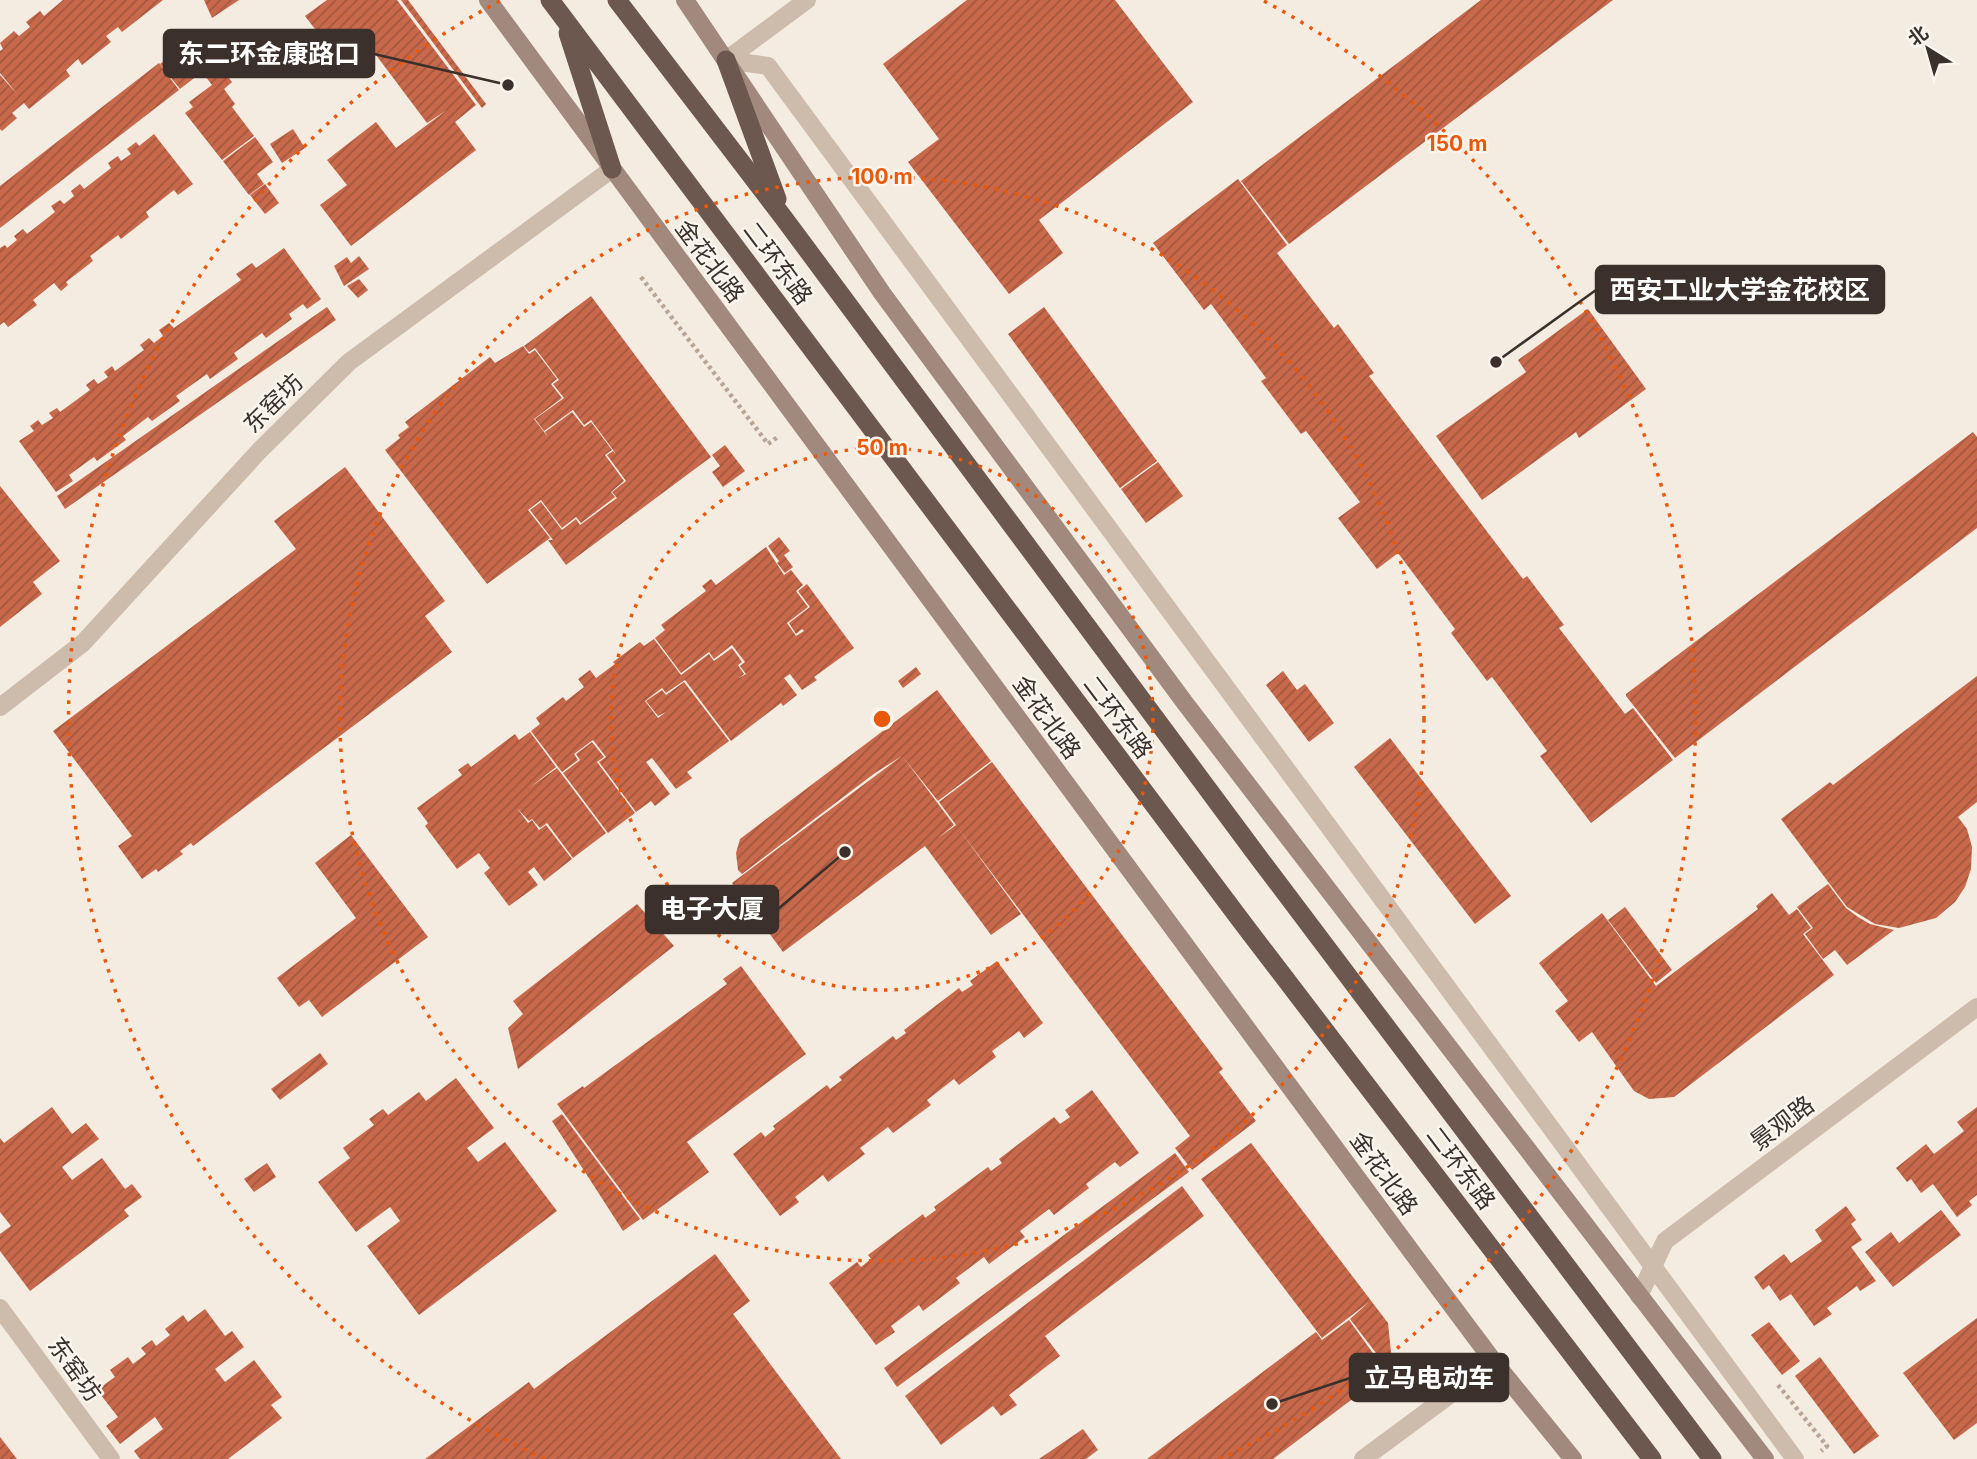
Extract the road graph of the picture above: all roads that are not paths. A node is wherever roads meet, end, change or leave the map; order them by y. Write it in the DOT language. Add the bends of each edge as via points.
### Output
graph roads {
  1 [pos="488,0"];
  2 [pos="550,0"];
  3 [pos="617,0"];
  4 [pos="685,0"];
  5 [pos="807,0"];
  6 [pos="563,19"];
  7 [pos="726,60"];
  8 [pos="611,169"];
  9 [pos="783,217"];
  10 [pos="0,707"];
  11 [pos="1977,1007"];
  12 [pos="1653,1267"];
  13 [pos="1639,1296"];
  14 [pos="0,1308"];
  15 [pos="1494,1362"];
  16 [pos="111,1459"];
  17 [pos="1363,1459"];
  18 [pos="1573,1459"];
  19 [pos="1652,1459"];
  20 [pos="1712,1459"];
  21 [pos="1765,1459"];
  22 [pos="1795,1459"];
  1 -- 8 [label="main road, 金花北路"];
  2 -- 6 [label="highway, 二环东路"];
  3 -- 9 [label="highway, 二环东路"];
  4 -- 7 [label="main road"];
  5 -- 7 [label="street"];
  6 -- 8 [label="highway"];
  6 -- 19 [label="highway, 二环东路"];
  7 -- 9 [label="highway"];
  7 -- 12 [label="street" via="768,65"];
  7 -- 13 [label="main road" via="882,293 1185,703"];
  8 -- 10 [label="street, 东窑坊" via="349,362 260,450 83,643"];
  8 -- 15 [label="main road, 金花北路"];
  9 -- 20 [label="highway, 二环东路"];
  11 -- 12 [label="street, 景观路" via="1665,1241"];
  12 -- 13 [label="street, 景观路"];
  12 -- 22 [label="street"];
  13 -- 21 [label="main road"];
  14 -- 16 [label="street, 东窑坊"];
  15 -- 17 [label="street"];
  15 -- 18 [label="main road, 金花北路"];
}
